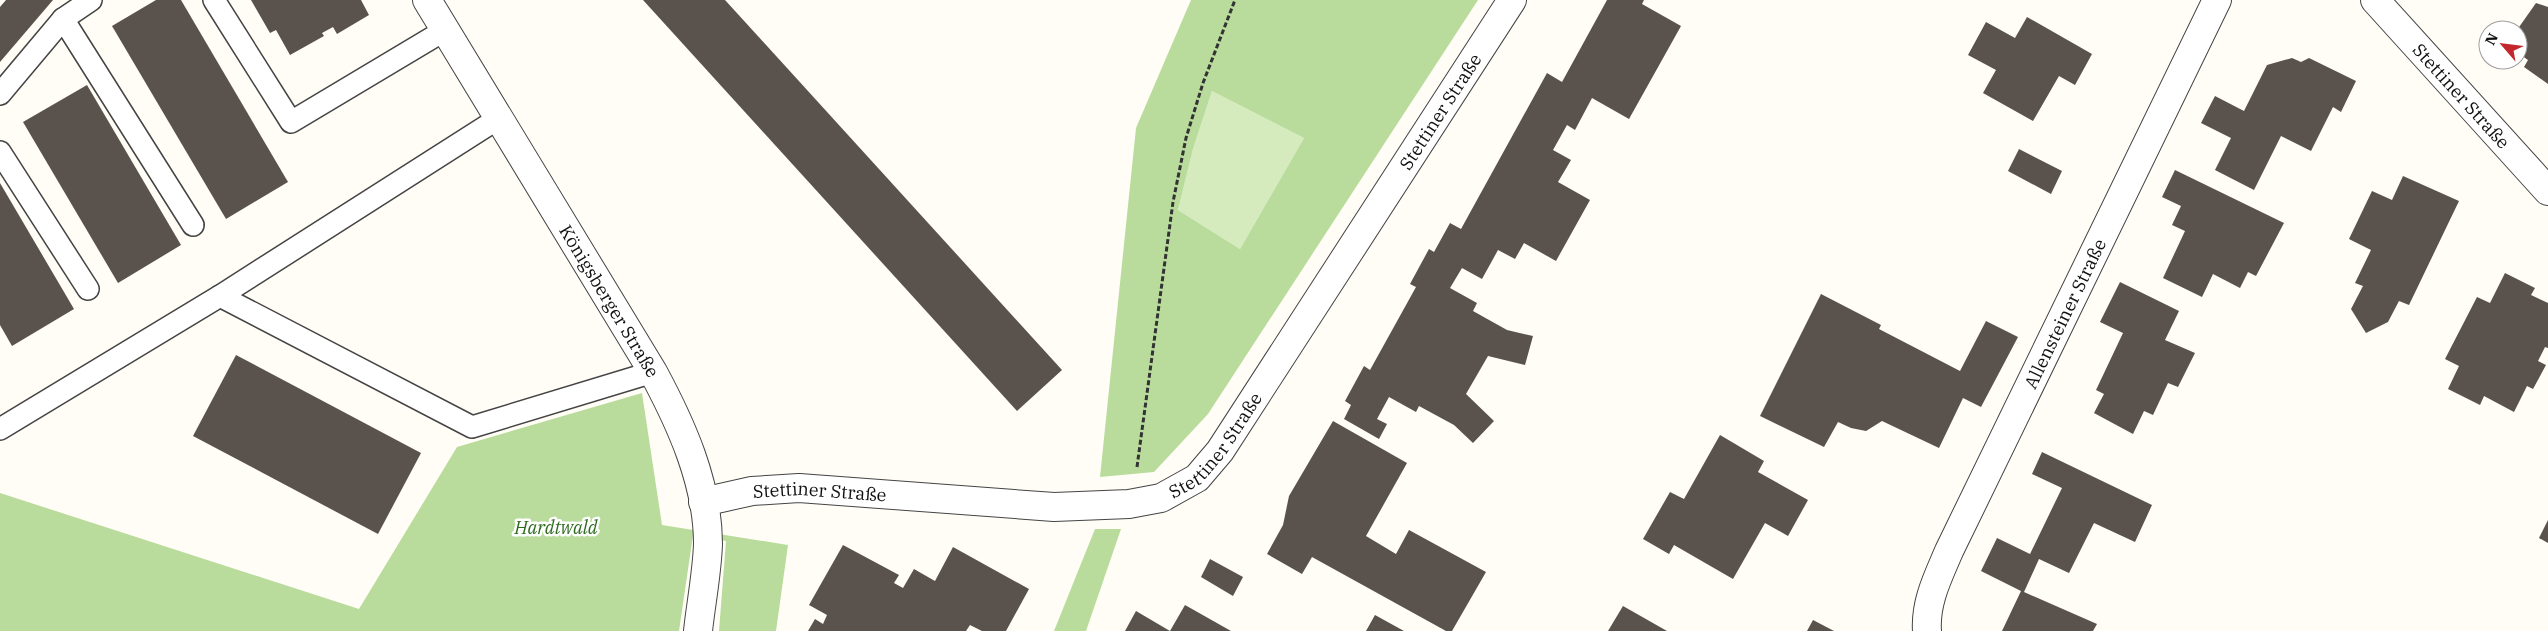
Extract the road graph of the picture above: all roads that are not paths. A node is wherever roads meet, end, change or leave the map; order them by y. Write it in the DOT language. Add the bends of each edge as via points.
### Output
graph roads {
  1 [pos="91,0"];
  2 [pos="214,0"];
  3 [pos="427,0"];
  4 [pos="1512,0"];
  5 [pos="2217,0"];
  6 [pos="2375,0"];
  7 [pos="63,19"];
  8 [pos="445,30"];
  9 [pos="0,94"];
  10 [pos="499,118"];
  11 [pos="0,152"];
  12 [pos="2548,191"];
  13 [pos="194,225"];
  14 [pos="88,290"];
  15 [pos="220,296"];
  16 [pos="653,372"];
  17 [pos="0,428"];
  18 [pos="703,502"];
  19 [pos="698,631"];
  20 [pos="1927,631"];
  1 -- 7 [label="lane"];
  2 -- 8 [label="lane" via="291,122"];
  3 -- 8 [label="street, Königsberger Straße"];
  4 -- 18 [label="street, Stettiner Straße" via="1220,451 1197,478 1161,498 1054,507 800,488 752,491"];
  5 -- 20 [label="street, Allensteiner Straße" via="1949,551 1934,587 1926,618"];
  6 -- 12 [label="street, Stettiner Straße"];
  7 -- 9 [label="lane"];
  7 -- 13 [label="lane"];
  8 -- 10 [label="street, Königsberger Straße"];
  10 -- 15 [label="lane"];
  10 -- 16 [label="street, Königsberger Straße"];
  11 -- 14 [label="lane"];
  15 -- 16 [label="lane" via="472,427"];
  15 -- 17 [label="lane"];
  16 -- 18 [label="street, Königsberger Straße" via="676,414 690,451"];
  18 -- 19 [label="street, Königsberger Straße" via="708,544"];
}
